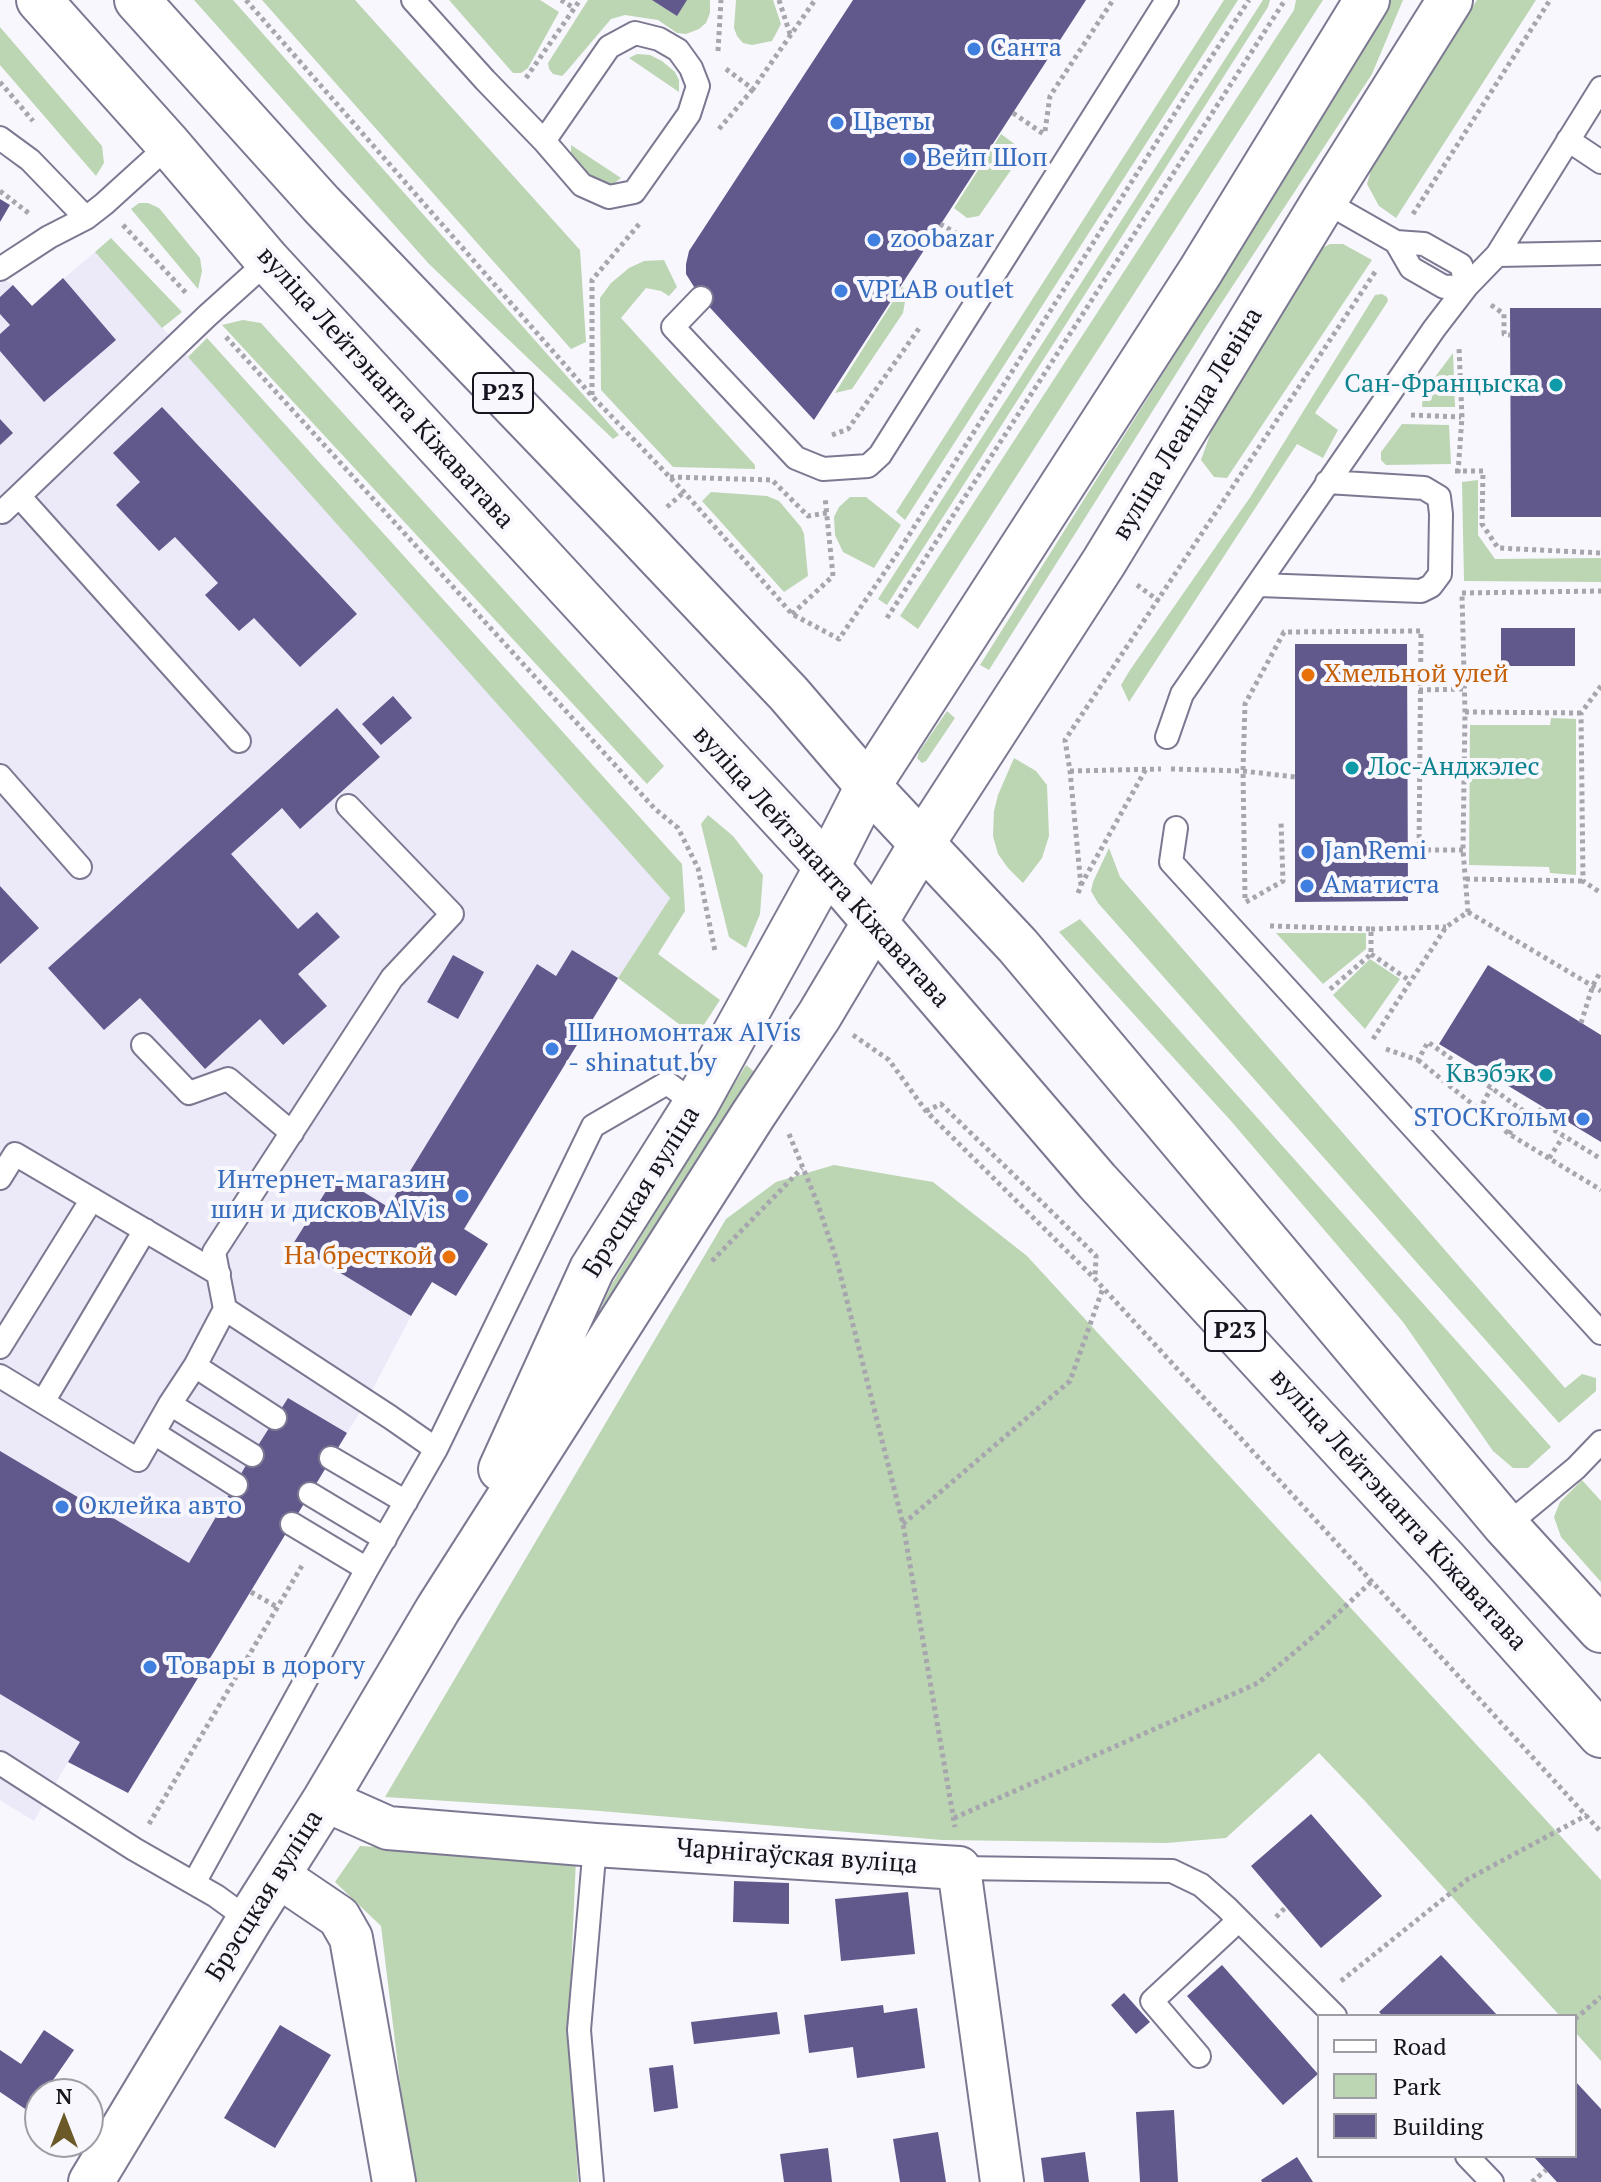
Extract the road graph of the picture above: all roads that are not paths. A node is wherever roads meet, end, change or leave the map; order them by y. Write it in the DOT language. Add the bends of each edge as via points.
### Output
graph roads {
  1 [pos="39,0"];
  2 [pos="137,0"];
  3 [pos="413,0"];
  4 [pos="1167,0"];
  5 [pos="1367,0"];
  6 [pos="1450,0"];
  7 [pos="1601,88"];
  8 [pos="0,138"];
  9 [pos="1568,140"];
  10 [pos="544,141"];
  11 [pos="169,145"];
  12 [pos="1601,162"];
  13 [pos="1324,201"];
  14 [pos="86,218"];
  15 [pos="1601,253"];
  16 [pos="1497,255"];
  17 [pos="268,261"];
  18 [pos="0,269"];
  19 [pos="1467,286"];
  20 [pos="701,298"];
  21 [pos="1327,482"];
  22 [pos="19,496"];
  23 [pos="0,510"];
  24 [pos="1259,585"];
  25 [pos="1167,737"];
  26 [pos="239,741"];
  27 [pos="0,776"];
  28 [pos="868,786"];
  29 [pos="348,806"];
  30 [pos="1176,828"];
  31 [pos="921,845"];
  32 [pos="80,867"];
  33 [pos="827,867"];
  34 [pos="875,922"];
  35 [pos="143,1045"];
  36 [pos="696,1104"];
  37 [pos="292,1133"];
  38 [pos="0,1178"];
  39 [pos="92,1199"];
  40 [pos="145,1230"];
  41 [pos="219,1274"];
  42 [pos="225,1309"];
  43 [pos="1601,1333"];
  44 [pos="0,1347"];
  45 [pos="195,1366"];
  46 [pos="0,1376"];
  47 [pos="43,1402"];
  48 [pos="170,1404"];
  49 [pos="275,1418"];
  50 [pos="154,1433"];
  51 [pos="1601,1442"];
  52 [pos="436,1449"];
  53 [pos="252,1455"];
  54 [pos="331,1458"];
  55 [pos="236,1485"];
  56 [pos="310,1494"];
  57 [pos="406,1502"];
  58 [pos="292,1524"];
  59 [pos="1506,1526"];
  60 [pos="385,1539"];
  61 [pos="367,1569"];
  62 [pos="438,1609"];
  63 [pos="1601,1630"];
  64 [pos="1601,1735"];
  65 [pos="0,1763"];
  66 [pos="325,1800"];
  67 [pos="595,1845"];
  68 [pos="959,1868"];
  69 [pos="277,1875"];
  70 [pos="194,1883"];
  71 [pos="249,1920"];
  72 [pos="1239,1920"];
  73 [pos="1327,2008"];
  74 [pos="1199,2056"];
  75 [pos="1469,2158"];
  76 [pos="91,2182"];
  77 [pos="394,2182"];
  78 [pos="592,2182"];
  79 [pos="1002,2182"];
  80 [pos="1492,2182"];
  1 -- 11 [label="main road, вуліца Лейтэнанта Кіжаватава / Р23"];
  2 -- 28 [label="main road, Р23" via="321,204 789,694"];
  3 -- 10 [label="lane"];
  4 -- 20 [label="lane" via="880,455 868,466 823,469 796,458 673,327"];
  5 -- 28 [label="main road" via="1200,272"];
  6 -- 13 [label="main road, вуліца Леаніда Левіна"];
  7 -- 9 [label="lane"];
  8 -- 14 [label="lane" via="30,160"];
  9 -- 12 [label="lane"];
  9 -- 16 [label="lane"];
  10 -- 10 [label="lane" via="582,185 609,197 634,192 689,114 698,86 691,68 678,50 635,33 609,47"];
  11 -- 14 [label="lane"];
  11 -- 17 [label="main road, вуліца Лейтэнанта Кіжаватава / Р23"];
  13 -- 19 [label="lane" via="1396,242 1411,268 1444,287"];
  13 -- 31 [label="main road, вуліца Леаніда Левіна" via="1104,562"];
  14 -- 18 [label="lane"];
  15 -- 16 [label="lane"];
  16 -- 19 [label="lane"];
  17 -- 22 [label="lane"];
  17 -- 33 [label="main road, вуліца Лейтэнанта Кіжаватава / Р23"];
  19 -- 21 [label="lane"];
  21 -- 24 [label="lane"];
  21 -- 24 [label="lane" via="1424,488 1439,497 1440,574 1421,591"];
  22 -- 23 [label="lane"];
  22 -- 26 [label="lane"];
  24 -- 25 [label="lane" via="1182,694"];
  27 -- 32 [label="lane"];
  28 -- 31 [label="main road, Р23"];
  28 -- 33 [label="main road, Брэсцкая вуліца"];
  29 -- 37 [label="lane" via="452,914 392,978"];
  30 -- 43 [label="lane" via="1171,862"];
  31 -- 34 [label="main road, Брэсцкая вуліца"];
  31 -- 59 [label="main road, Р23" via="1025,955"];
  33 -- 34 [label="main road, вуліца Лейтэнанта Кіжаватава / Р23"];
  33 -- 36 [label="main road, Брэсцкая вуліца"];
  34 -- 62 [label="main road, Брэсцкая вуліца"];
  34 -- 64 [label="main road, вуліца Лейтэнанта Кіжаватава / Р23" via="1097,1181"];
  35 -- 37 [label="lane" via="189,1093 228,1079"];
  36 -- 52 [label="lane" via="667,1083 593,1126"];
  36 -- 62 [label="main road, Брэсцкая вуліца" via="592,1269"];
  37 -- 41 [label="lane" via="214,1252"];
  38 -- 39 [label="lane" via="15,1154"];
  39 -- 40 [label="lane"];
  39 -- 44 [label="lane"];
  40 -- 41 [label="lane"];
  40 -- 47 [label="lane"];
  41 -- 42 [label="lane"];
  42 -- 45 [label="lane"];
  42 -- 52 [label="lane"];
  45 -- 48 [label="lane"];
  45 -- 49 [label="lane"];
  46 -- 47 [label="lane"];
  47 -- 50 [label="lane" via="138,1460"];
  48 -- 50 [label="lane"];
  48 -- 53 [label="lane"];
  50 -- 55 [label="lane"];
  51 -- 59 [label="lane"];
  52 -- 57 [label="lane"];
  54 -- 57 [label="lane"];
  56 -- 60 [label="lane"];
  57 -- 60 [label="lane"];
  58 -- 61 [label="lane"];
  59 -- 63 [label="main road, Р23"];
  60 -- 61 [label="lane"];
  61 -- 70 [label="lane"];
  62 -- 66 [label="main road, Брэсцкая вуліца"];
  65 -- 70 [label="lane"];
  66 -- 67 [label="street, Чарнігаўская вуліца" via="388,1828"];
  66 -- 69 [label="main road, Брэсцкая вуліца"];
  67 -- 68 [label="street, Чарнігаўская вуліца"];
  67 -- 78 [label="lane" via="579,2030"];
  68 -- 72 [label="lane" via="1172,1871 1201,1885"];
  68 -- 79 [label="street"];
  69 -- 71 [label="main road, Брэсцкая вуліца"];
  69 -- 77 [label="street" via="339,1917 351,1938"];
  70 -- 71 [label="lane"];
  71 -- 76 [label="main road, Брэсцкая вуліца"];
  72 -- 73 [label="lane"];
  72 -- 74 [label="lane" via="1152,2001"];
  75 -- 80 [label="lane"];
}
